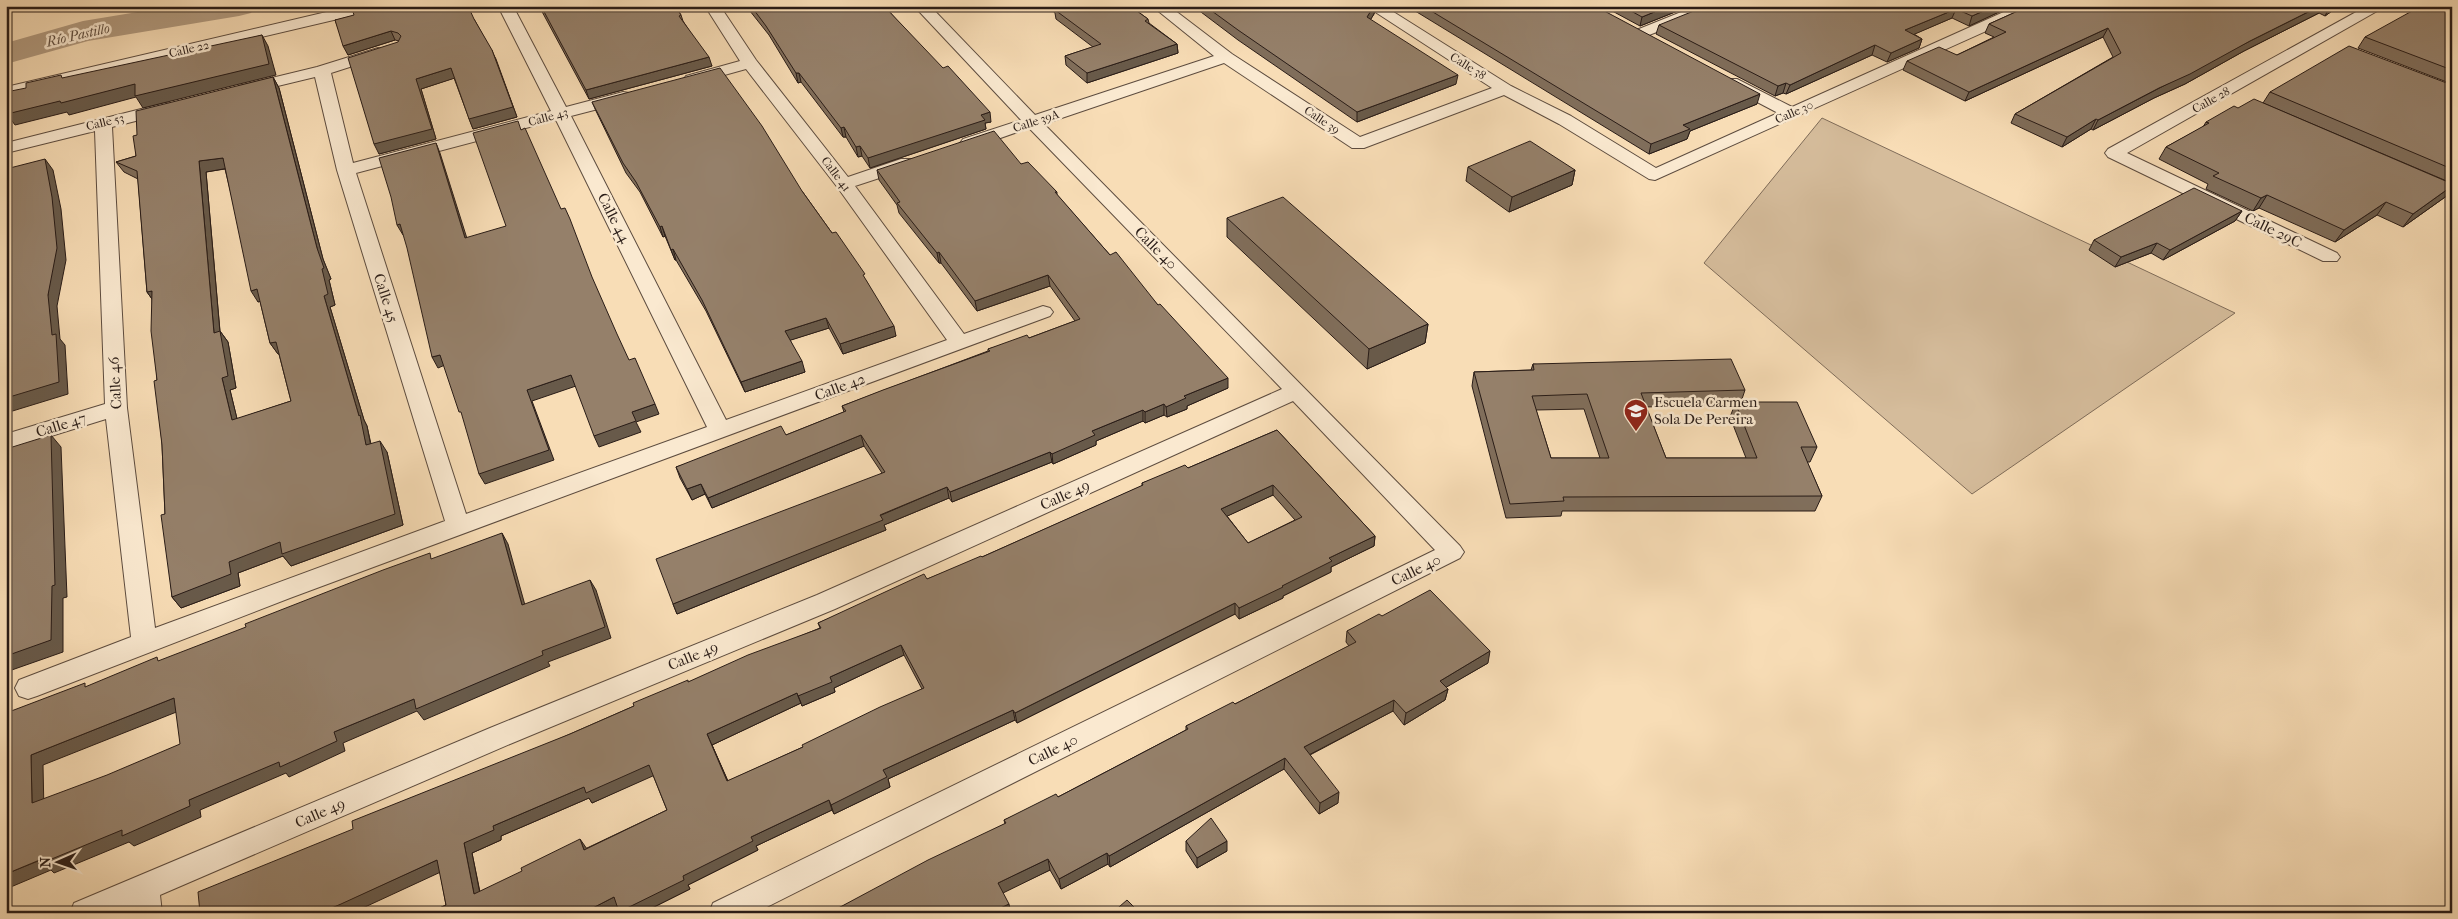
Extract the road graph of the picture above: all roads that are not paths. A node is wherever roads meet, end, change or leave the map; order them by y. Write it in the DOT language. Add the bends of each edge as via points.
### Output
graph roads {
  1 [pos="372,6"];
  2 [pos="505,6"];
  3 [pos="712,6"];
  4 [pos="922,6"];
  5 [pos="1158,6"];
  6 [pos="1373,6"];
  7 [pos="1710,6"];
  8 [pos="2030,6"];
  9 [pos="2379,6"];
  10 [pos="1622,25"];
  11 [pos="1639,34"];
  12 [pos="2319,40"];
  13 [pos="1656,43"];
  14 [pos="396,47"];
  15 [pos="2337,47"];
  16 [pos="1226,56"];
  17 [pos="750,63"];
  18 [pos="322,71"];
  19 [pos="1715,74"];
  20 [pos="675,83"];
  21 [pos="1505,89"];
  22 [pos="6,92"];
  23 [pos="227,93"];
  24 [pos="637,93"];
  25 [pos="2222,93"];
  26 [pos="2240,101"];
  27 [pos="179,105"];
  28 [pos="561,113"];
  29 [pos="1791,113"];
  30 [pos="1565,120"];
  31 [pos="103,123"];
  32 [pos="1032,123"];
  33 [pos="957,147"];
  34 [pos="6,148"];
  35 [pos="919,159"];
  36 [pos="346,170"];
  37 [pos="844,184"];
  38 [pos="2189,189"];
  39 [pos="2330,257"];
  40 [pos="1043,312"];
  41 [pos="960,343"];
  42 [pos="1297,391"];
  43 [pos="116,408"];
  44 [pos="720,431"];
  45 [pos="6,442"];
  46 [pos="458,524"];
  47 [pos="144,642"];
  48 [pos="28,688"];
  49 [pos="146,900"];
  50 [pos="86,913"];
  51 [pos="724,913"];
  1 -- 22 [label="street, Calle 22"];
  2 -- 28 [label="street, Calle 44"];
  3 -- 17 [label="street, Calle 41"];
  4 -- 32 [label="street, Calle 40"];
  5 -- 16 [label="street, Calle 39"];
  6 -- 21 [label="street, Calle 38"];
  7 -- 11 [label="street"];
  8 -- 29 [label="street, Calle 30"];
  9 -- 12 [label="street, Calle 28"];
  10 -- 11 [label="street"];
  11 -- 13 [label="street"];
  12 -- 15 [label="street"];
  12 -- 25 [label="street, Calle 28"];
  14 -- 18 [label="street"];
  16 -- 21 [label="street, Calle 39" via="1358,144"];
  16 -- 32 [label="street, Calle 39A"];
  17 -- 20 [label="street"];
  17 -- 37 [label="street, Calle 41"];
  18 -- 23 [label="street"];
  18 -- 36 [label="street, Calle 45"];
  19 -- 29 [label="street"];
  21 -- 30 [label="street, Calle 38"];
  24 -- 28 [label="street, Calle 43"];
  25 -- 26 [label="street"];
  25 -- 38 [label="street, Calle 28" via="2114,154"];
  27 -- 31 [label="street, Calle 53"];
  28 -- 36 [label="street, Calle 43"];
  28 -- 44 [label="street, Calle 44"];
  29 -- 30 [label="street, Calle 30" via="1655,176"];
  31 -- 34 [label="street, Calle 53"];
  31 -- 43 [label="street, Calle 46"];
  32 -- 33 [label="street, Calle 39A"];
  32 -- 42 [label="street, Calle 40"];
  35 -- 37 [label="street"];
  36 -- 46 [label="street, Calle 45"];
  37 -- 41 [label="street, Calle 41"];
  38 -- 39 [label="street, Calle 29C"];
  40 -- 41 [label="street, Calle 42"];
  41 -- 44 [label="street, Calle 42"];
  42 -- 49 [label="street, Calle 49" via="826,602 500,736"];
  42 -- 51 [label="street, Calle 40" via="1452,552"];
  43 -- 45 [label="street, Calle 47"];
  43 -- 47 [label="street, Calle 46"];
  44 -- 46 [label="street, Calle 42"];
  46 -- 47 [label="street, Calle 42"];
  47 -- 48 [label="street, Calle 42"];
  49 -- 50 [label="street, Calle 49"];
}
